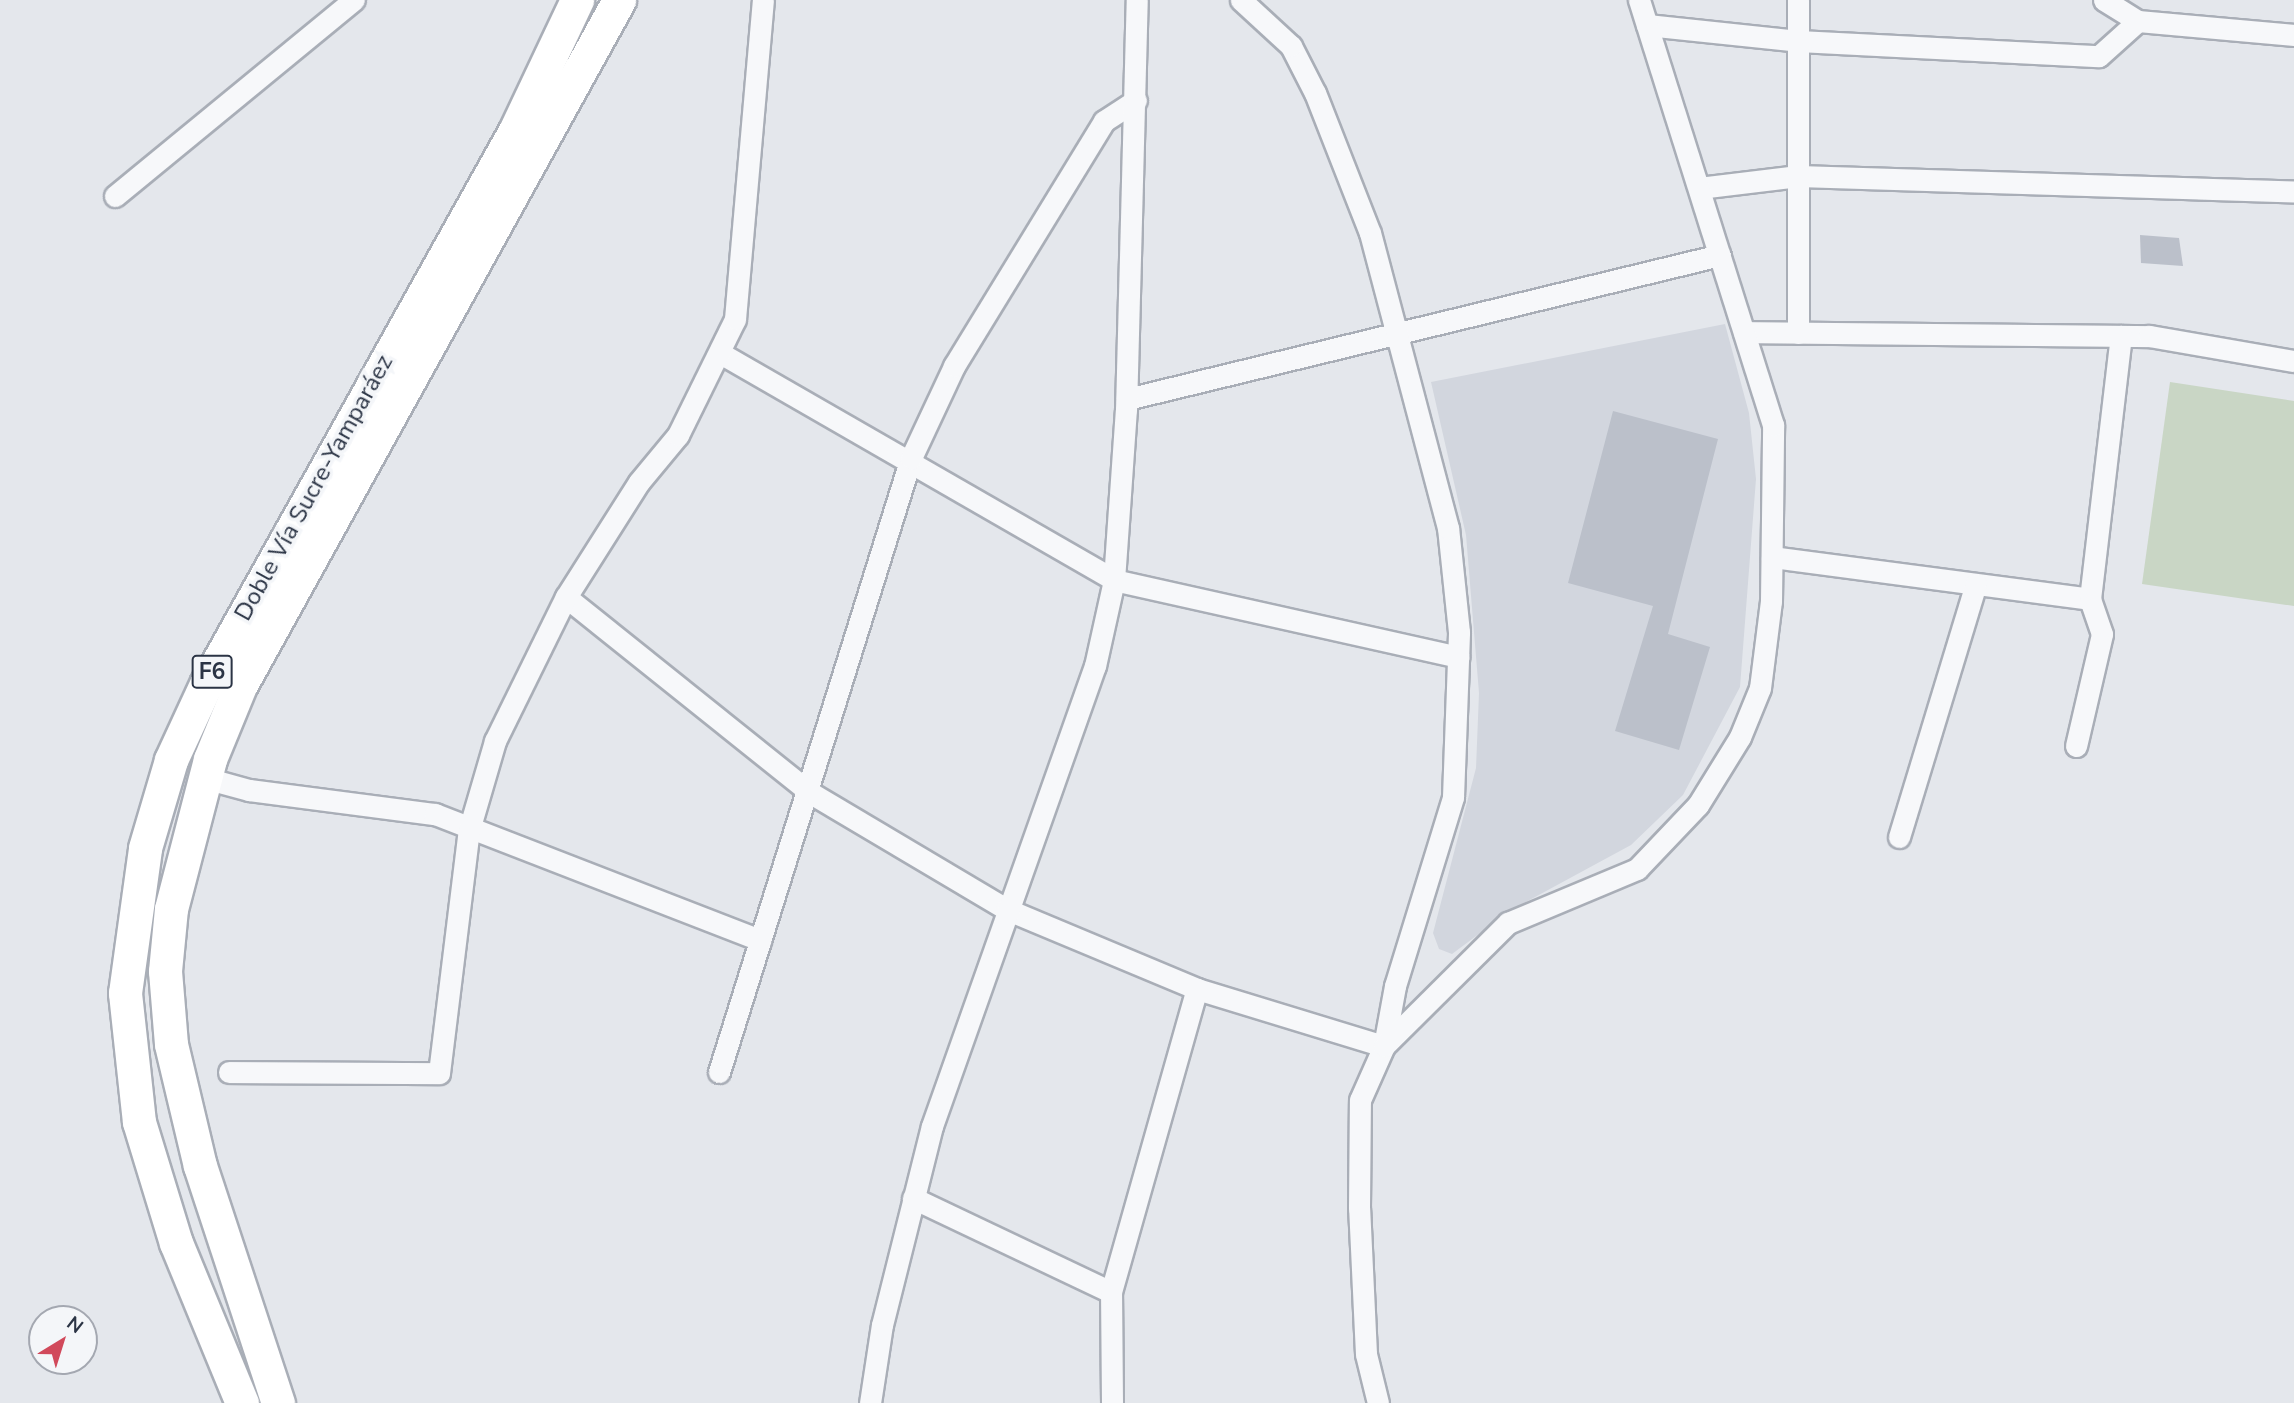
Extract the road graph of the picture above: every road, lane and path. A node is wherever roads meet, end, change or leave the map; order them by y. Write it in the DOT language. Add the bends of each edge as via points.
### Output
graph roads {
  1 [pos="354,0"];
  2 [pos="577,0"];
  3 [pos="619,0"];
  4 [pos="763,0"];
  5 [pos="1138,0"];
  6 [pos="1241,0"];
  7 [pos="1639,0"];
  8 [pos="1798,0"];
  9 [pos="2104,0"];
  10 [pos="2138,21"];
  11 [pos="1647,25"];
  12 [pos="2294,35"];
  13 [pos="1798,41"];
  14 [pos="1136,100"];
  15 [pos="1798,176"];
  16 [pos="1699,188"];
  17 [pos="2294,192"];
  18 [pos="115,196"];
  19 [pos="1720,255"];
  20 [pos="1744,332"];
  21 [pos="1398,333"];
  22 [pos="1798,333"];
  23 [pos="2121,336"];
  24 [pos="720,353"];
  25 [pos="2294,361"];
  26 [pos="1127,399"];
  27 [pos="911,457"];
  28 [pos="1772,557"];
  29 [pos="1114,580"];
  30 [pos="1976,584"];
  31 [pos="566,597"];
  32 [pos="2090,599"];
  33 [pos="1459,657"];
  34 [pos="2076,746"];
  35 [pos="205,778"];
  36 [pos="809,792"];
  37 [pos="469,830"];
  38 [pos="1899,837"];
  39 [pos="1006,909"];
  40 [pos="761,940"];
  41 [pos="1197,989"];
  42 [pos="1384,1046"];
  43 [pos="229,1072"];
  44 [pos="719,1072"];
  45 [pos="914,1198"];
  46 [pos="1111,1292"];
  47 [pos="242,1403"];
  48 [pos="278,1403"];
  49 [pos="870,1403"];
  50 [pos="1112,1403"];
  51 [pos="1378,1403"];
  1 -- 18 [label="street"];
  2 -- 47 [label="highway, Doble Vía Sucre-Yamparáez / F6" via="516,129 207,682 171,760 145,848 125,993 139,1122 176,1243"];
  3 -- 35 [label="highway, Doble Vía Sucre-Yamparáez / F6" via="240,686"];
  4 -- 24 [label="street" via="742,288"];
  5 -- 14 [label="street"];
  6 -- 21 [label="street" via="1291,46 1315,93 1370,233"];
  7 -- 11 [label="street"];
  8 -- 13 [label="street"];
  9 -- 10 [label="street"];
  10 -- 12 [label="street"];
  10 -- 13 [label="street" via="2099,56"];
  11 -- 13 [label="street"];
  11 -- 16 [label="street"];
  13 -- 15 [label="street"];
  14 -- 26 [label="street"];
  14 -- 27 [label="street" via="1104,121 954,366"];
  15 -- 16 [label="street"];
  15 -- 17 [label="street"];
  15 -- 22 [label="street"];
  16 -- 19 [label="street"];
  19 -- 20 [label="street"];
  19 -- 21 [label="street"];
  20 -- 22 [label="street"];
  20 -- 28 [label="street" via="1773,425"];
  21 -- 26 [label="street"];
  21 -- 33 [label="street" via="1448,528"];
  22 -- 23 [label="street"];
  23 -- 25 [label="street" via="2201,341"];
  23 -- 32 [label="street"];
  24 -- 27 [label="street"];
  24 -- 31 [label="street" via="678,435 639,482"];
  26 -- 29 [label="street"];
  27 -- 29 [label="street"];
  27 -- 36 [label="street"];
  28 -- 30 [label="street"];
  28 -- 42 [label="street" via="1760,688 1740,737 1698,805 1637,869 1508,923"];
  29 -- 33 [label="street"];
  29 -- 39 [label="street" via="1095,666"];
  30 -- 32 [label="street"];
  30 -- 38 [label="street"];
  31 -- 36 [label="street"];
  31 -- 37 [label="street" via="495,741"];
  32 -- 34 [label="street" via="2102,634"];
  33 -- 42 [label="street" via="1453,797 1395,986"];
  35 -- 37 [label="street" via="249,790 435,814"];
  35 -- 48 [label="highway, Doble Vía Sucre-Yamparáez / F6" via="171,909 165,971 171,1044 200,1167"];
  36 -- 39 [label="street"];
  36 -- 40 [label="street"];
  37 -- 40 [label="street"];
  37 -- 43 [label="street" via="439,1073"];
  39 -- 41 [label="street"];
  39 -- 45 [label="street"];
  40 -- 44 [label="street"];
  41 -- 42 [label="street"];
  41 -- 46 [label="street"];
  42 -- 51 [label="street" via="1360,1100 1366,1354"];
  45 -- 46 [label="street"];
  45 -- 49 [label="street"];
  46 -- 50 [label="street"];
}
